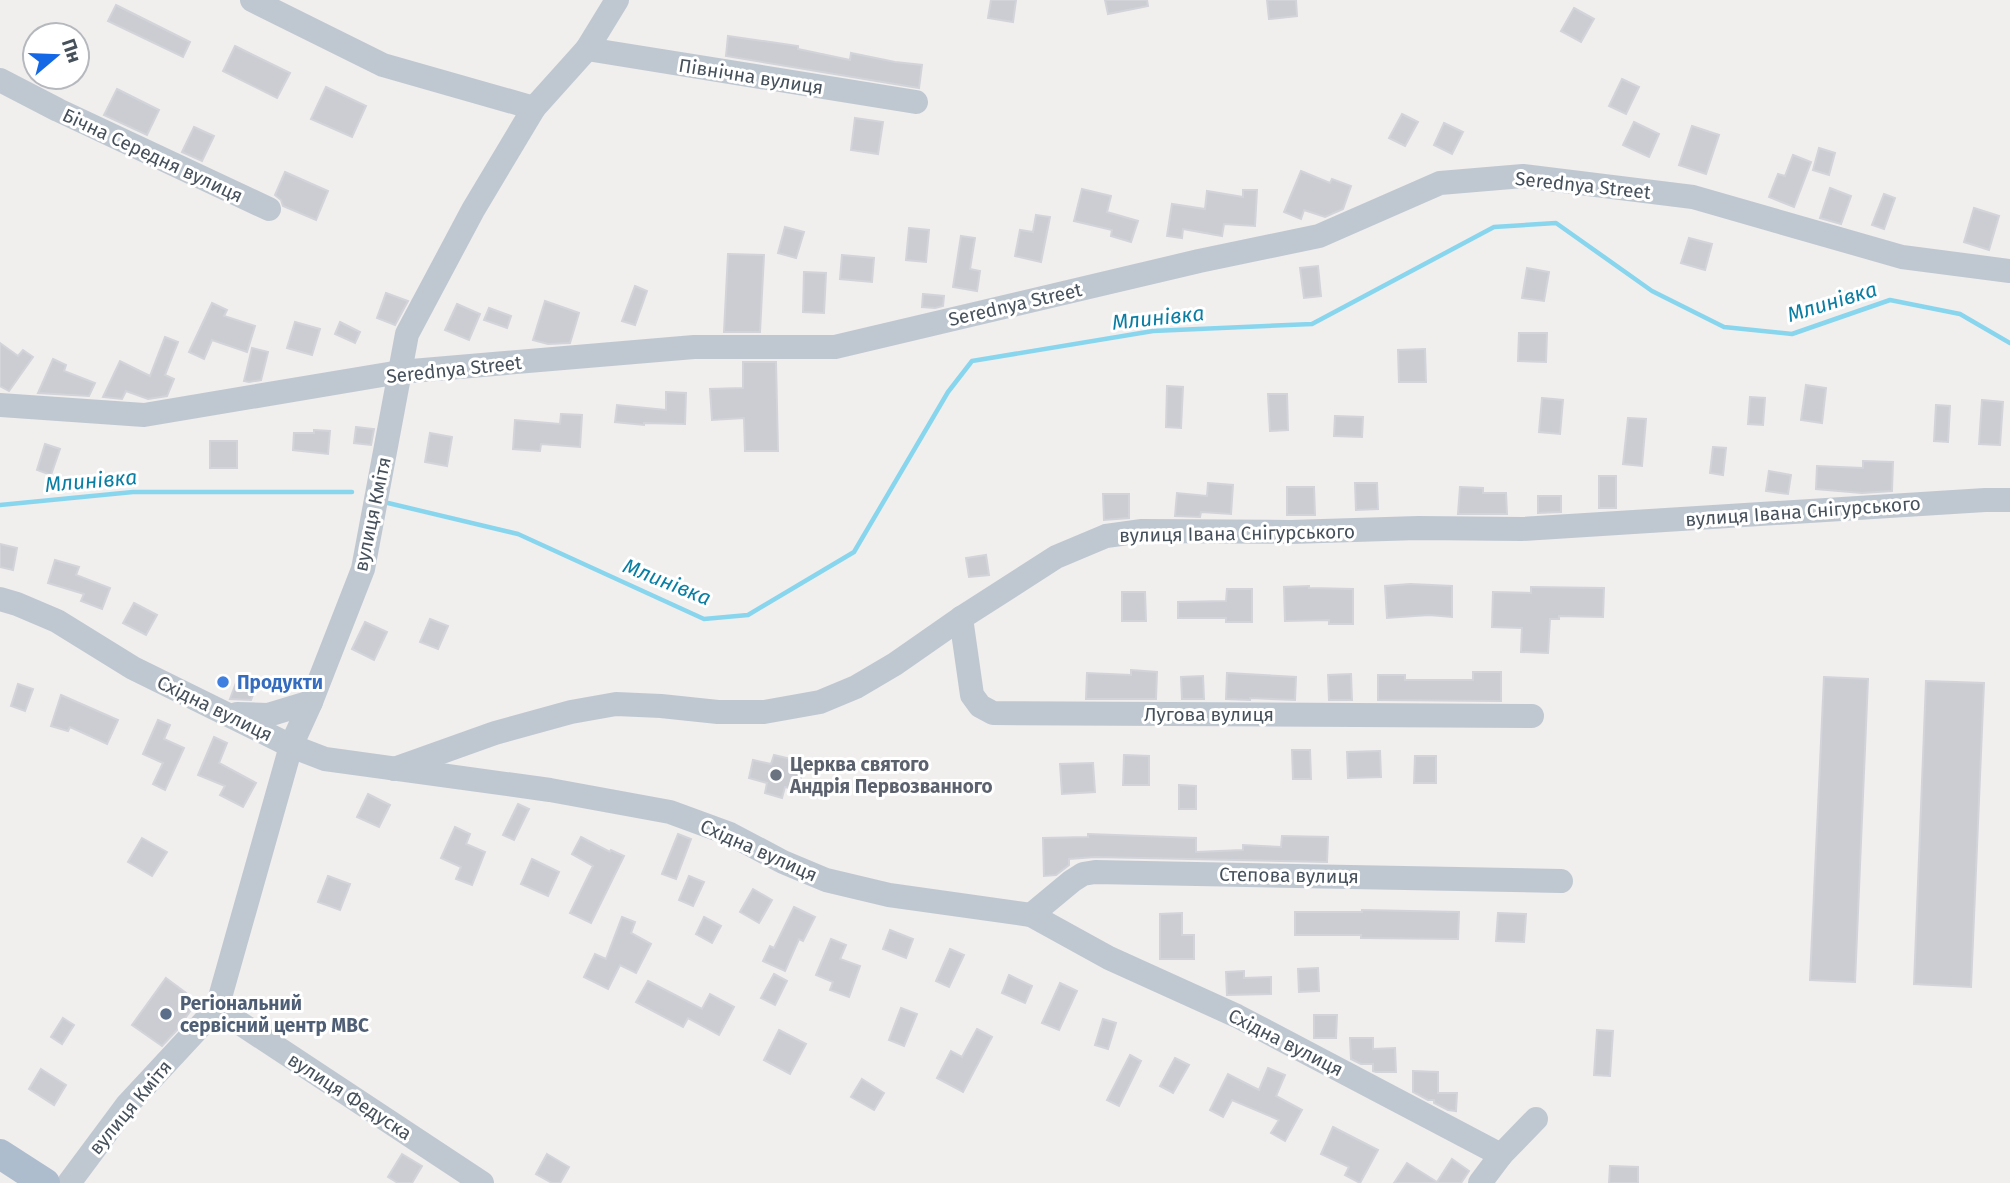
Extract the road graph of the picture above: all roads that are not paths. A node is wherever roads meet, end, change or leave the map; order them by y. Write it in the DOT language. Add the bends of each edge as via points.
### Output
graph roads {
  1 [pos="252,0"];
  2 [pos="617,0"];
  3 [pos="587,49"];
  4 [pos="0,80"];
  5 [pos="916,102"];
  6 [pos="534,108"];
  7 [pos="269,209"];
  8 [pos="2010,271"];
  9 [pos="400,372"];
  10 [pos="0,405"];
  11 [pos="2010,500"];
  12 [pos="0,599"];
  13 [pos="961,618"];
  14 [pos="311,702"];
  15 [pos="227,713"];
  16 [pos="1532,716"];
  17 [pos="291,746"];
  18 [pos="394,769"];
  19 [pos="1562,881"];
  20 [pos="1031,915"];
  21 [pos="217,1008"];
  22 [pos="1536,1119"];
  23 [pos="0,1154"];
  24 [pos="1501,1155"];
  25 [pos="45,1183"];
  26 [pos="69,1183"];
  27 [pos="482,1183"];
  28 [pos="1480,1183"];
  1 -- 6 [label="street" via="383,65"];
  2 -- 3 [label="street, вулиця Кмітя"];
  3 -- 5 [label="street, Північна вулиця"];
  3 -- 6 [label="street, вулиця Кмітя"];
  4 -- 7 [label="street, Бічна Середня вулиця"];
  6 -- 9 [label="street, вулиця Кмітя" via="407,334"];
  8 -- 9 [label="street, Serednya Street" via="1902,257 1693,197 1523,176 1440,183 1320,236 835,347 694,347"];
  9 -- 10 [label="street, Serednya Street" via="144,415"];
  9 -- 14 [label="street, вулиця Кмітя" via="363,569"];
  11 -- 13 [label="street, вулиця Івана Снігурського" via="1522,529 1142,531 1106,536 1056,557"];
  12 -- 15 [label="street, Східна вулиця" via="57,621 133,668"];
  13 -- 16 [label="street, Лугова вулиця" via="972,695 993,713"];
  13 -- 18 [label="street, вулиця Івана Снігурського" via="895,664 820,702 765,712 616,704 495,733"];
  14 -- 15 [label="street" via="268,715"];
  14 -- 17 [label="street, вулиця Кмітя"];
  15 -- 17 [label="street, Східна вулиця"];
  17 -- 18 [label="street, Східна вулиця" via="325,759"];
  17 -- 21 [label="street, вулиця Кмітя"];
  18 -- 20 [label="street, Східна вулиця" via="670,812 730,834 826,880 889,895"];
  19 -- 20 [label="street, Степова вулиця" via="1095,872 1072,881"];
  20 -- 24 [label="street, Східна вулиця" via="1109,958 1237,1016"];
  21 -- 26 [label="street, вулиця Кмітя" via="127,1105"];
  21 -- 27 [label="street, вулиця Федуска"];
  22 -- 24 [label="street"];
  23 -- 25 [label="main road"];
  24 -- 28 [label="street"];
}
